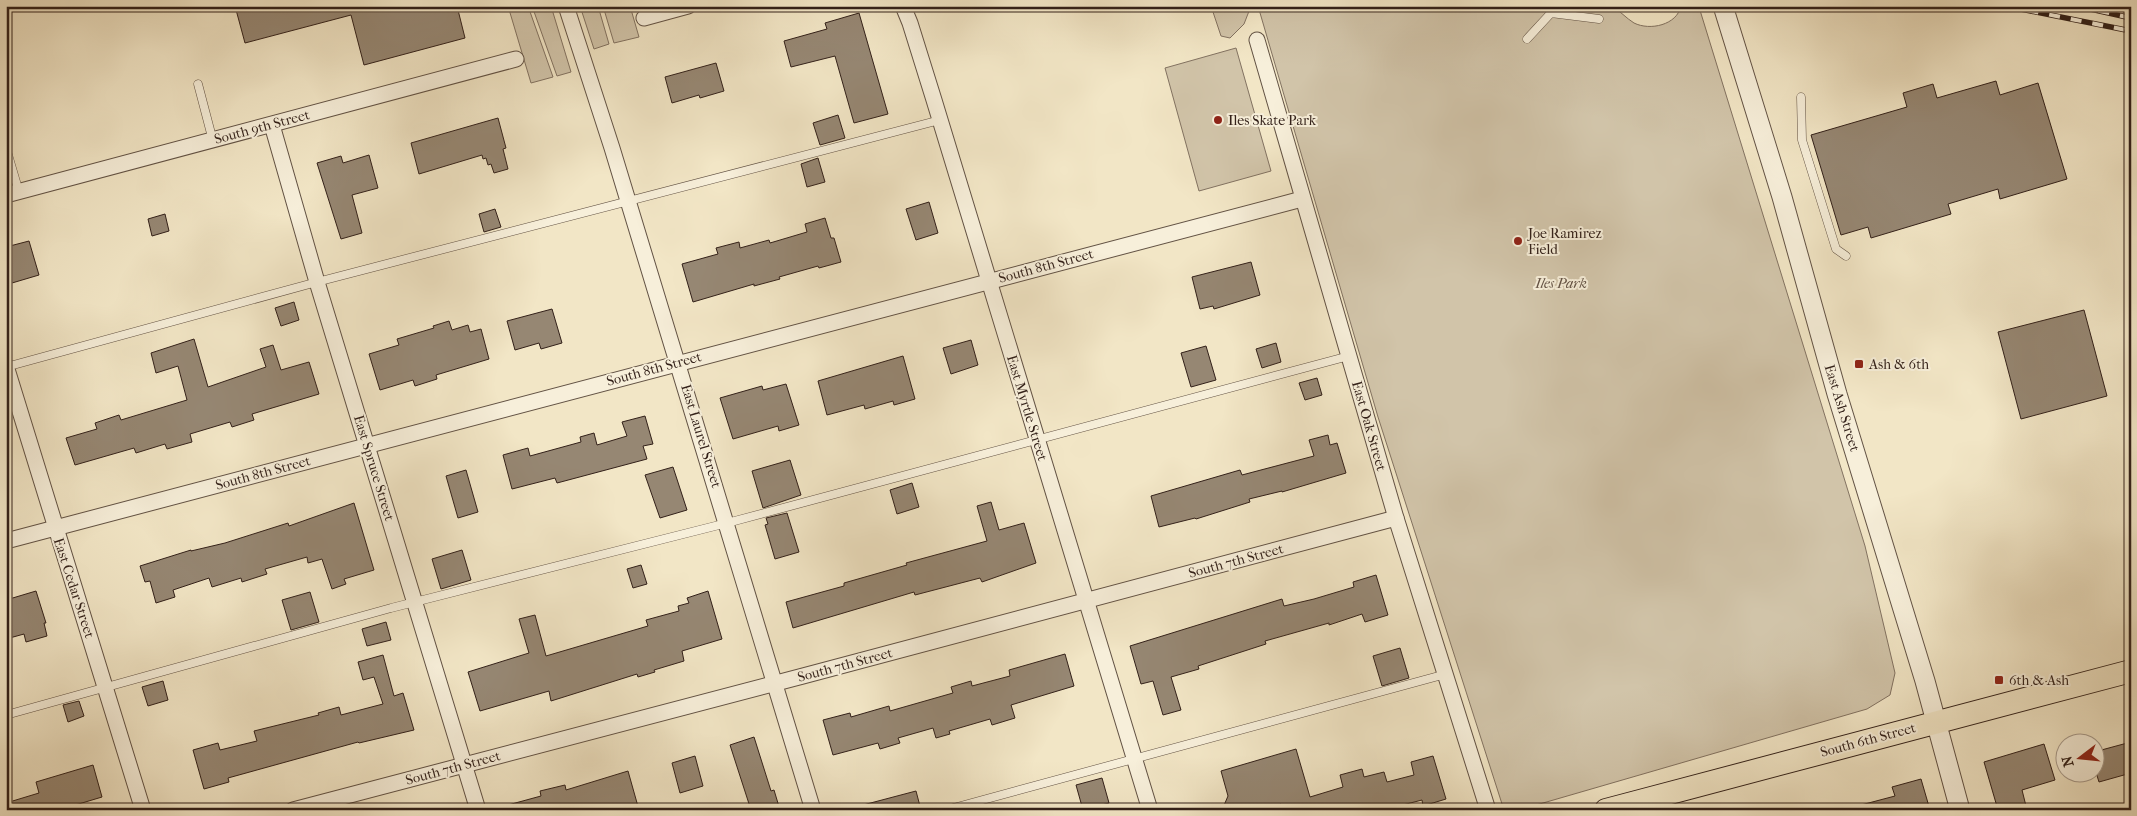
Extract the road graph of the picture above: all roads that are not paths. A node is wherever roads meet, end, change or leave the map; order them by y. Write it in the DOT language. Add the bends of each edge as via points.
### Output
graph roads {
  1 [pos="566,6"];
  2 [pos="688,6"];
  3 [pos="903,6"];
  4 [pos="1723,6"];
  5 [pos="644,18"];
  6 [pos="1599,19"];
  7 [pos="1527,39"];
  8 [pos="1257,40"];
  9 [pos="516,58"];
  10 [pos="198,84"];
  11 [pos="1802,97"];
  12 [pos="940,120"];
  13 [pos="272,125"];
  14 [pos="213,141"];
  15 [pos="6,148"];
  16 [pos="12,193"];
  17 [pos="1302,199"];
  18 [pos="628,201"];
  19 [pos="1846,256"];
  20 [pos="317,282"];
  21 [pos="988,282"];
  22 [pos="1349,356"];
  23 [pos="678,363"];
  24 [pos="6,367"];
  25 [pos="1037,441"];
  26 [pos="367,444"];
  27 [pos="1396,518"];
  28 [pos="727,523"];
  29 [pos="55,528"];
  30 [pos="6,541"];
  31 [pos="1087,600"];
  32 [pos="415,602"];
  33 [pos="2131,671"];
  34 [pos="1446,674"];
  35 [pos="775,684"];
  36 [pos="106,688"];
  37 [pos="6,715"];
  38 [pos="1936,722"];
  39 [pos="1134,758"];
  40 [pos="464,765"];
  41 [pos="143,810"];
  42 [pos="293,810"];
  43 [pos="478,810"];
  44 [pos="813,810"];
  45 [pos="946,810"];
  46 [pos="1150,810"];
  47 [pos="1488,810"];
  48 [pos="1606,810"];
  49 [pos="1960,810"];
  1 -- 18 [label="street, East Laurel Street"];
  2 -- 5 [label="street"];
  3 -- 12 [label="street, East Myrtle Street"];
  4 -- 38 [label="street, East Ash Street"];
  6 -- 7 [label="lane" via="1550,13"];
  8 -- 17 [label="street, East Oak Street"];
  9 -- 13 [label="street, South 9th Street"];
  10 -- 14 [label="lane"];
  11 -- 19 [label="lane" via="1802,140 1836,249"];
  12 -- 18 [label="lane"];
  12 -- 21 [label="street, East Myrtle Street"];
  13 -- 14 [label="street, South 9th Street"];
  13 -- 20 [label="street, East Spruce Street"];
  14 -- 16 [label="street, South 9th Street"];
  15 -- 16 [label="lane"];
  17 -- 21 [label="street, South 8th Street"];
  17 -- 22 [label="street, East Oak Street"];
  18 -- 20 [label="lane"];
  18 -- 23 [label="street, East Laurel Street"];
  20 -- 24 [label="lane"];
  20 -- 26 [label="street, East Spruce Street"];
  21 -- 23 [label="street, South 8th Street"];
  21 -- 25 [label="street, East Myrtle Street"];
  22 -- 25 [label="lane"];
  22 -- 27 [label="street, East Oak Street"];
  23 -- 26 [label="street, South 8th Street"];
  23 -- 28 [label="street, East Laurel Street"];
  24 -- 29 [label="street, East Cedar Street"];
  25 -- 28 [label="lane"];
  25 -- 31 [label="street, East Myrtle Street"];
  26 -- 29 [label="street, South 8th Street"];
  26 -- 32 [label="street, East Spruce Street"];
  27 -- 31 [label="street, South 7th Street"];
  27 -- 34 [label="street, East Oak Street"];
  28 -- 32 [label="lane"];
  28 -- 35 [label="street, East Laurel Street"];
  29 -- 30 [label="street, South 8th Street"];
  29 -- 36 [label="street, East Cedar Street"];
  31 -- 35 [label="street, South 7th Street"];
  31 -- 39 [label="street, East Myrtle Street"];
  32 -- 36 [label="lane"];
  32 -- 40 [label="street, East Spruce Street"];
  33 -- 38 [label="main road, South 6th Street"];
  34 -- 39 [label="lane"];
  34 -- 47 [label="street, East Oak Street"];
  35 -- 40 [label="street, South 7th Street"];
  35 -- 44 [label="street, East Laurel Street"];
  36 -- 37 [label="lane"];
  36 -- 41 [label="street, East Cedar Street"];
  38 -- 48 [label="main road, South 6th Street"];
  38 -- 49 [label="street, East Ash Street"];
  39 -- 45 [label="lane"];
  39 -- 46 [label="street, East Myrtle Street"];
  40 -- 42 [label="street, South 7th Street"];
  40 -- 43 [label="street, East Spruce Street"];
}
